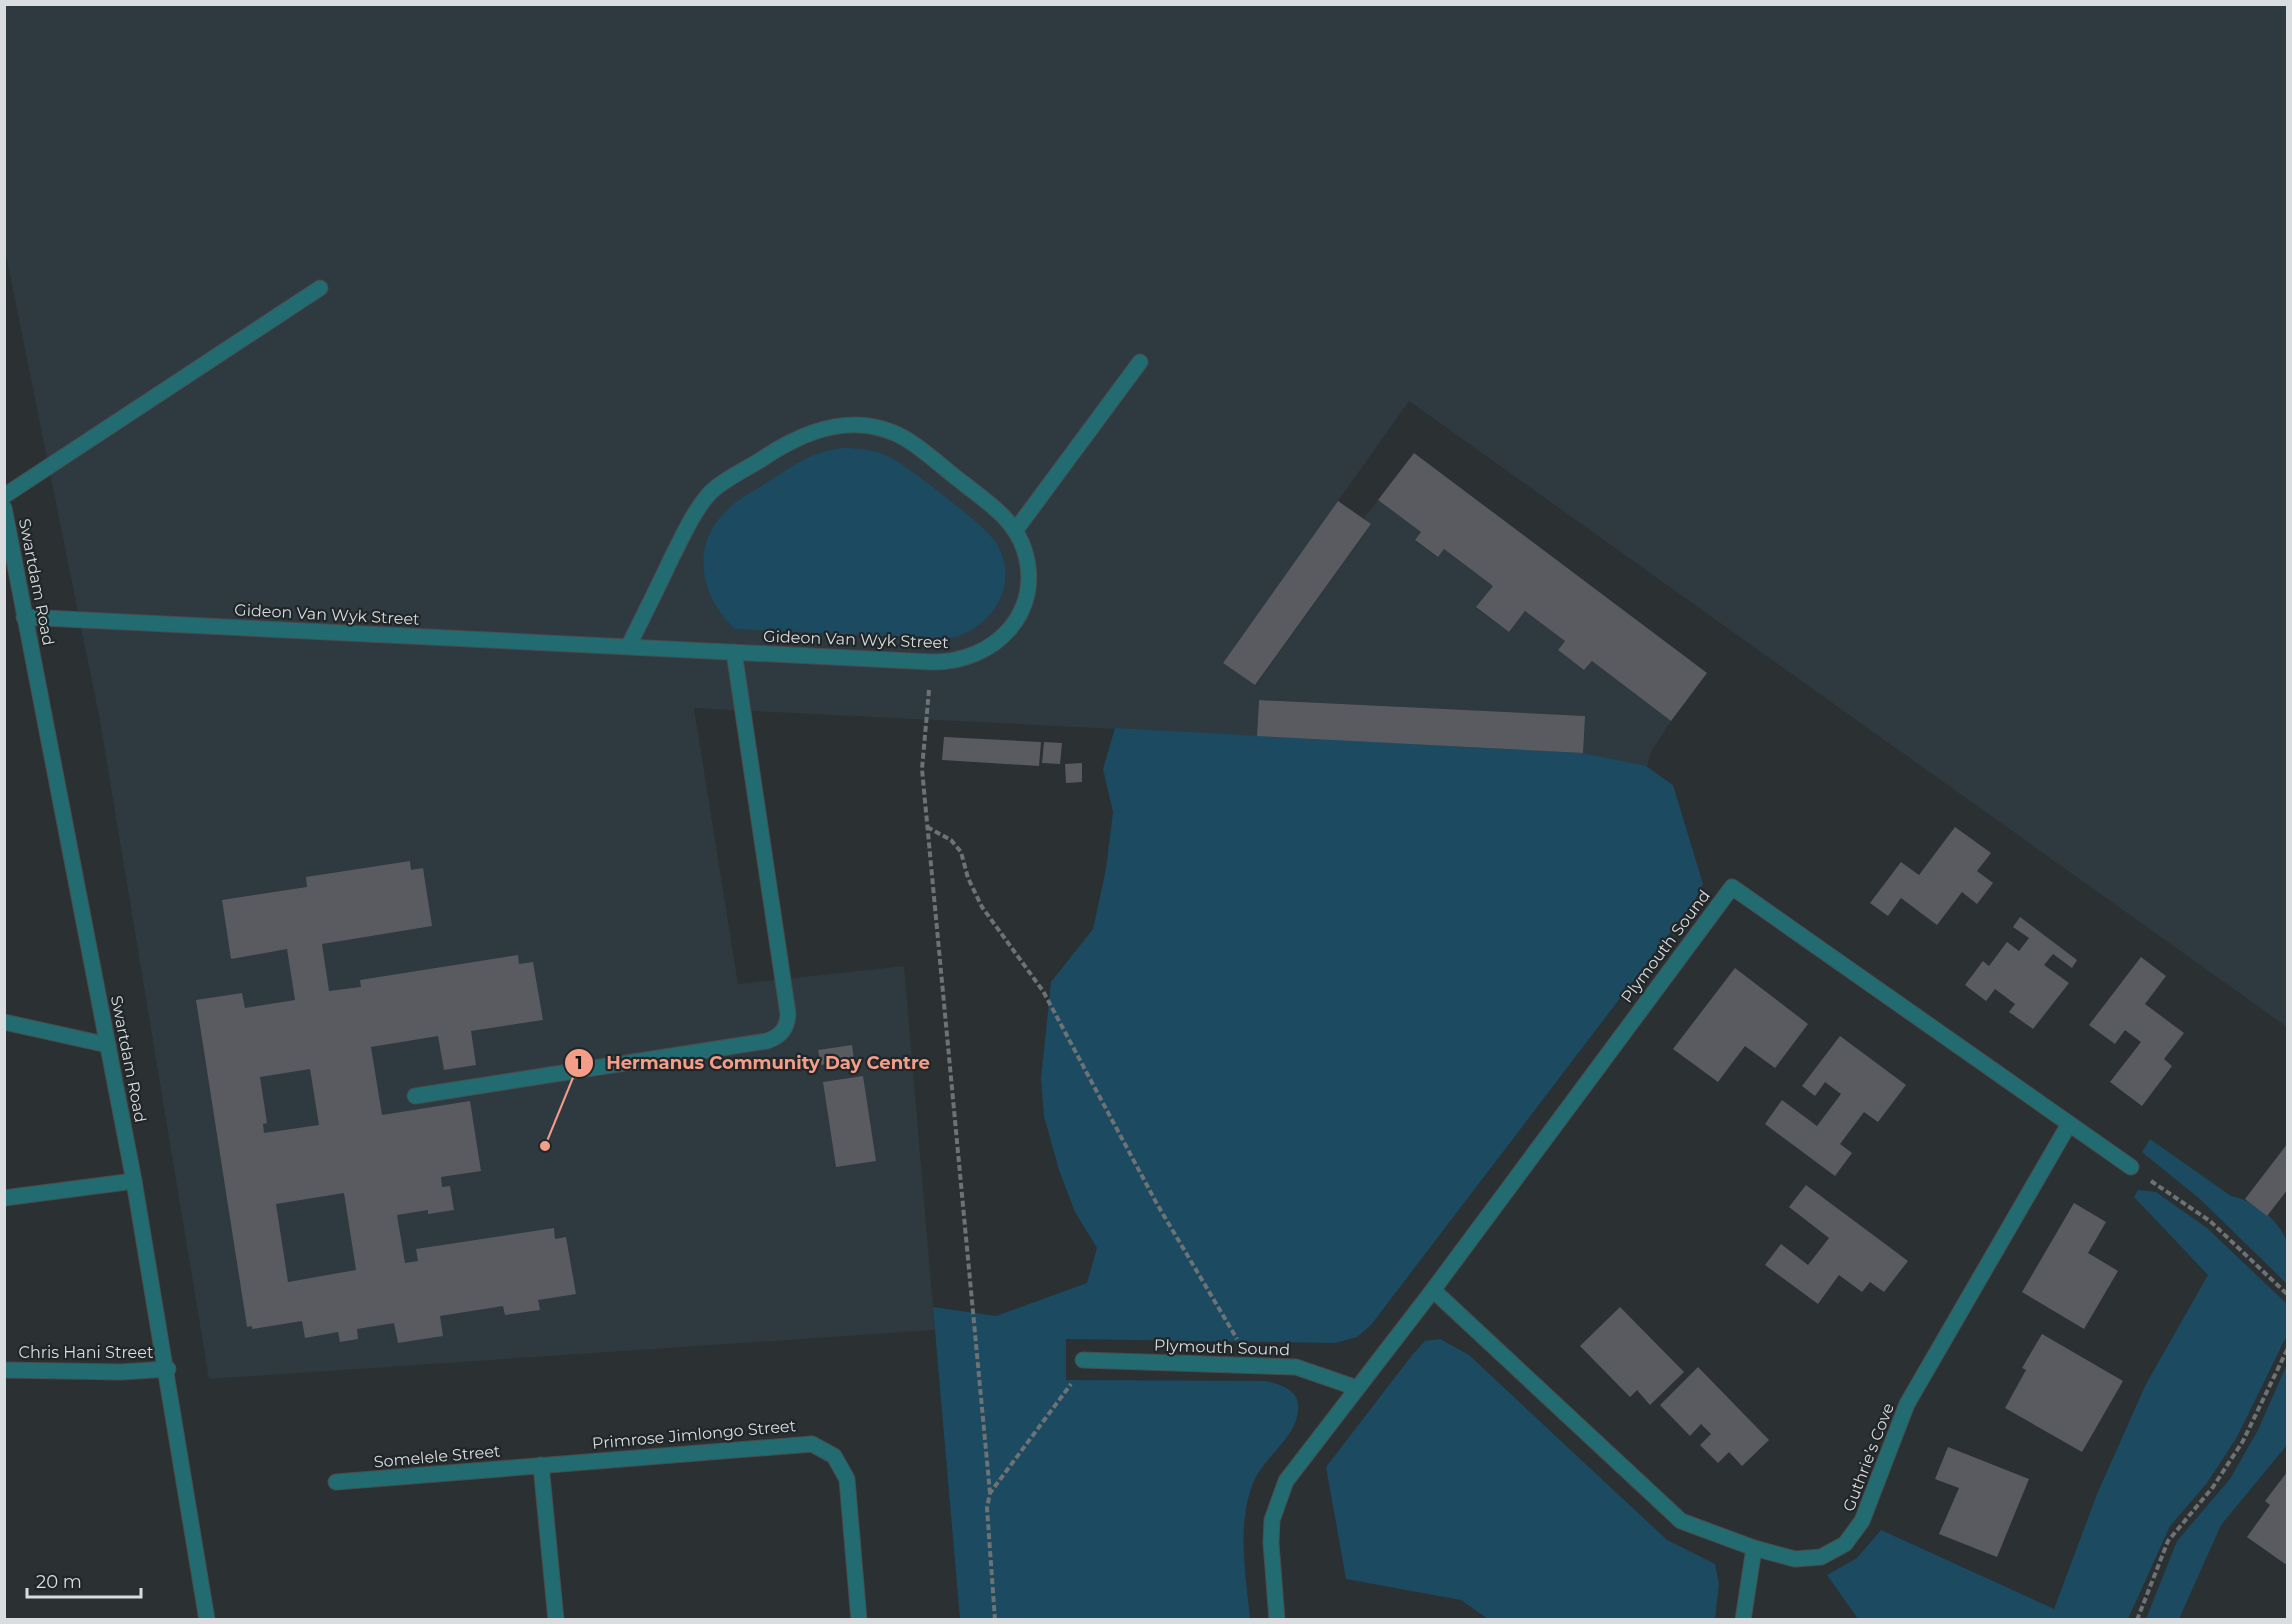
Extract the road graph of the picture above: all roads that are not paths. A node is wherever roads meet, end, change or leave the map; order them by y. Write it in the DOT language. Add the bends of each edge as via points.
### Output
graph roads {
  1 [pos="320,288"];
  2 [pos="1140,362"];
  3 [pos="4,496"];
  4 [pos="4,508"];
  5 [pos="1015,531"];
  6 [pos="24,617"];
  7 [pos="628,646"];
  8 [pos="734,652"];
  9 [pos="4,1022"];
  10 [pos="108,1045"];
  11 [pos="415,1096"];
  12 [pos="2069,1124"];
  13 [pos="2131,1167"];
  14 [pos="135,1181"];
  15 [pos="4,1198"];
  16 [pos="1433,1290"];
  17 [pos="1088,1360"];
  18 [pos="168,1369"];
  19 [pos="4,1370"];
  20 [pos="1357,1388"];
  21 [pos="541,1465"];
  22 [pos="336,1482"];
  23 [pos="1754,1548"];
  24 [pos="207,1620"];
  25 [pos="556,1620"];
  26 [pos="859,1620"];
  27 [pos="1277,1620"];
  28 [pos="1743,1620"];
  1 -- 3 [label="street"];
  2 -- 5 [label="street"];
  4 -- 6 [label="street, Swartdam Road"];
  5 -- 7 [label="street, Gideon Van Wyk Street" via="998,510 905,439 863,426 824,427 790,440 710,493 683,536"];
  5 -- 8 [label="street, Gideon Van Wyk Street" via="1024,548 1028,576 1023,605 1001,639 967,659 932,662"];
  6 -- 7 [label="street, Gideon Van Wyk Street"];
  6 -- 10 [label="street, Swartdam Road"];
  7 -- 8 [label="street, Gideon Van Wyk Street"];
  8 -- 11 [label="street" via="788,1014 784,1030 767,1041"];
  9 -- 10 [label="street"];
  10 -- 14 [label="street, Swartdam Road"];
  12 -- 13 [label="street, Plymouth Sound"];
  12 -- 16 [label="street, Plymouth Sound" via="1732,887"];
  12 -- 23 [label="street, Guthrie’s Cove" via="1907,1404 1855,1534 1833,1552 1808,1559"];
  14 -- 15 [label="street"];
  14 -- 18 [label="street, Swartdam Road"];
  16 -- 20 [label="street, Plymouth Sound"];
  16 -- 23 [label="street, Guthrie’s Cove" via="1673,1514 1696,1528"];
  17 -- 20 [label="street, Plymouth Sound" via="1296,1367"];
  18 -- 19 [label="street, Chris Hani Street"];
  18 -- 24 [label="street, Swartdam Road"];
  20 -- 27 [label="street, Plymouth Sound" via="1296,1465 1278,1498 1271,1543"];
  21 -- 22 [label="street, Somelele Street"];
  21 -- 25 [label="street"];
  21 -- 26 [label="street, Primrose Jimlongo Street" via="800,1442 823,1448 842,1466 847,1479"];
  23 -- 28 [label="street"];
}
